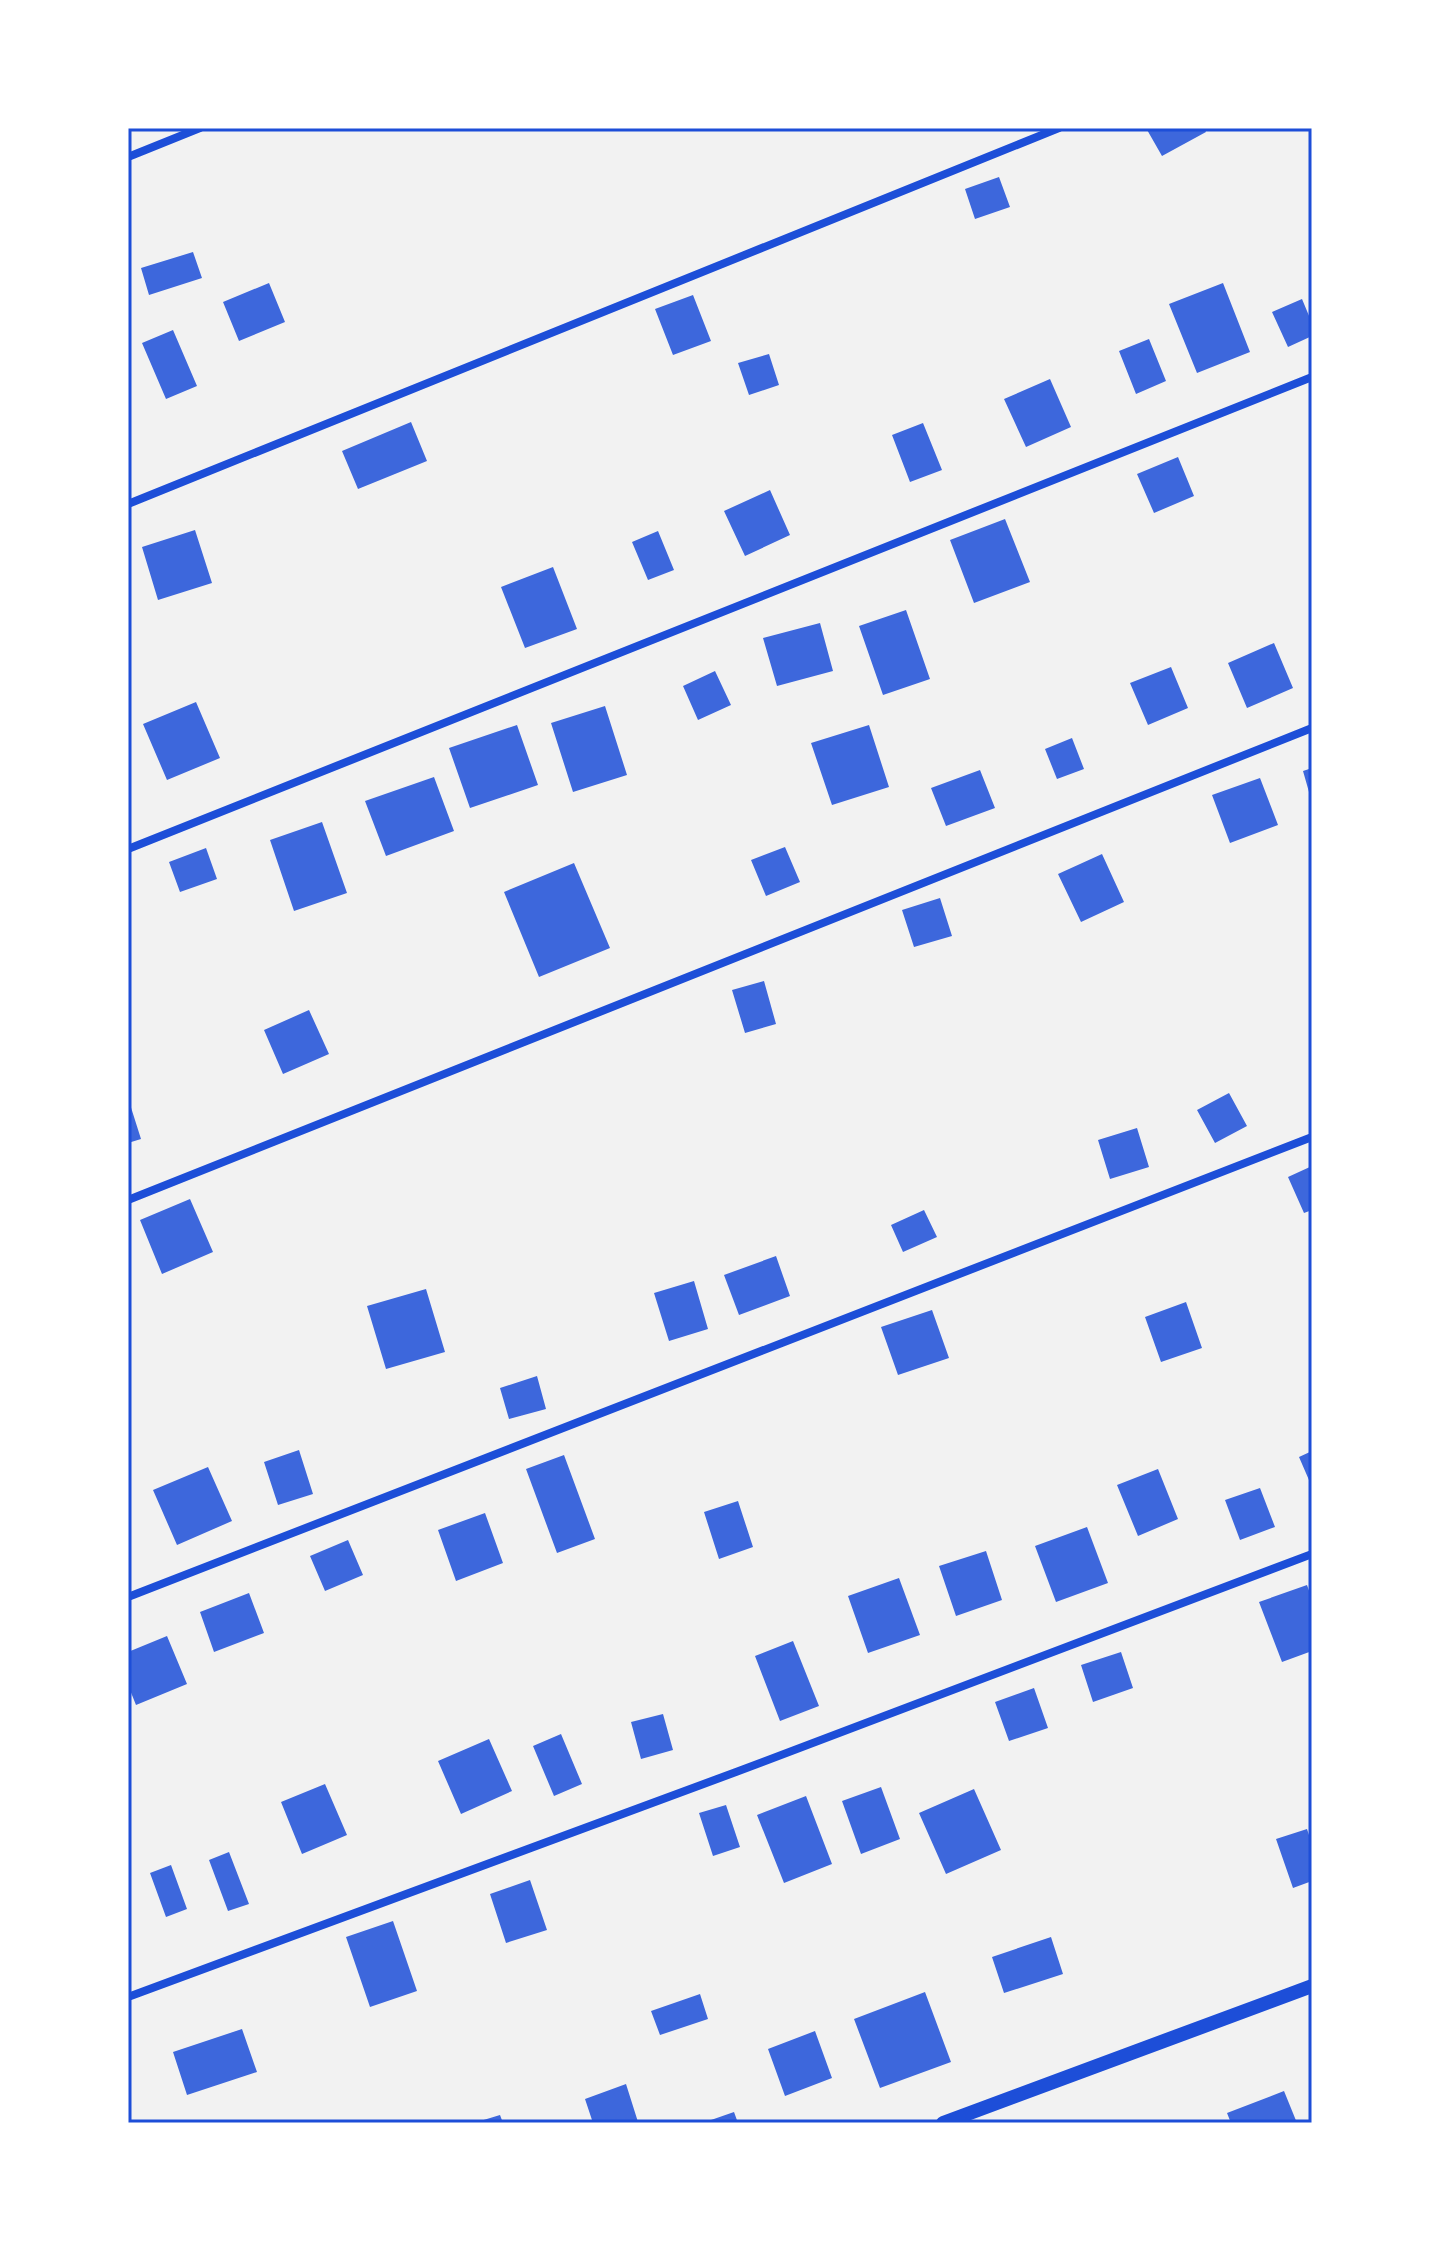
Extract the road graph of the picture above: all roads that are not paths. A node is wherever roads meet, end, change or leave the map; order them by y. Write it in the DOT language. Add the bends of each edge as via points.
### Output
graph roads {
  1 [pos="200,128"];
  2 [pos="1059,128"];
  3 [pos="128,157"];
  4 [pos="1312,377"];
  5 [pos="128,504"];
  6 [pos="1312,728"];
  7 [pos="128,849"];
  8 [pos="1312,1137"];
  9 [pos="128,1200"];
  10 [pos="1312,1554"];
  11 [pos="128,1597"];
  12 [pos="1312,1986"];
  13 [pos="128,1997"];
  14 [pos="943,2123"];
  1 -- 3 [label="street"];
  2 -- 5 [label="street"];
  4 -- 7 [label="street"];
  6 -- 9 [label="street"];
  8 -- 11 [label="street"];
  10 -- 13 [label="street"];
  12 -- 14 [label="street"];
}
